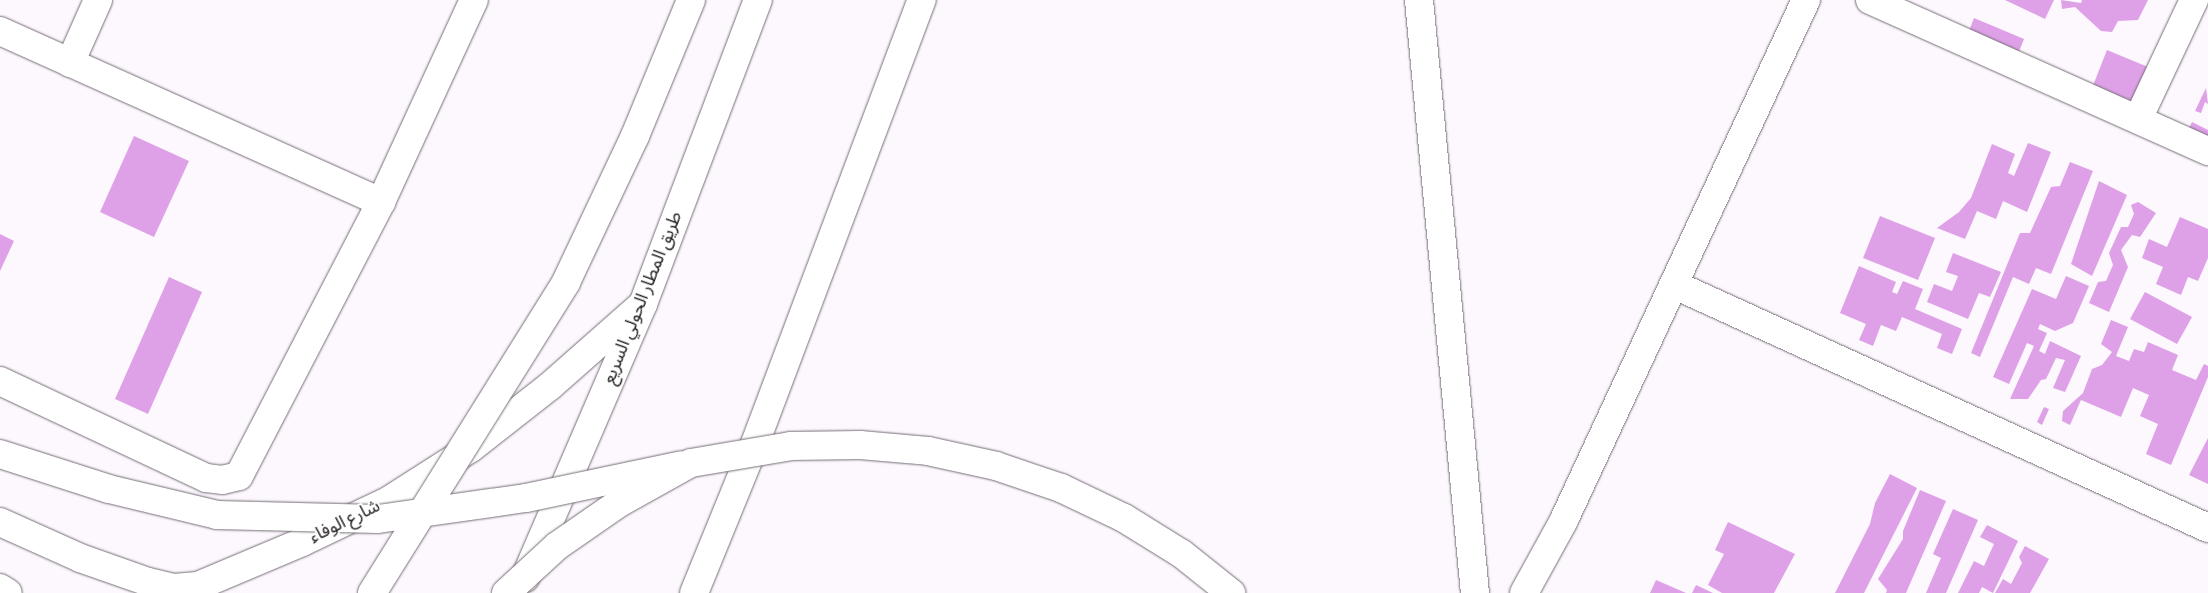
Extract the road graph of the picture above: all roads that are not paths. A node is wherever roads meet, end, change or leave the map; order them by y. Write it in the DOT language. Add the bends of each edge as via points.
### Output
graph roads {
  1 [pos="98,0"];
  2 [pos="474,0"];
  3 [pos="691,0"];
  4 [pos="758,0"];
  5 [pos="922,0"];
  6 [pos="1419,0"];
  7 [pos="1806,0"];
  8 [pos="1870,0"];
  9 [pos="2194,0"];
  10 [pos="0,31"];
  11 [pos="70,63"];
  12 [pos="2138,119"];
  13 [pos="2208,151"];
  14 [pos="381,202"];
  15 [pos="1675,285"];
  16 [pos="643,304"];
  17 [pos="0,381"];
  18 [pos="0,454"];
  19 [pos="691,463"];
  20 [pos="0,522"];
  21 [pos="2208,528"];
  22 [pos="0,588"];
  23 [pos="209,589"];
  24 [pos="8,593"];
  25 [pos="372,593"];
  26 [pos="506,593"];
  27 [pos="519,593"];
  28 [pos="694,593"];
  29 [pos="1231,593"];
  30 [pos="1475,593"];
  31 [pos="1524,593"];
  1 -- 11 [label="main road"];
  2 -- 14 [label="main road"];
  3 -- 25 [label="main road, bridge" via="635,136 566,282"];
  4 -- 16 [label="main road, طريق المطار الحولي السريع"];
  5 -- 28 [label="main road" via="768,410"];
  6 -- 30 [label="main road"];
  7 -- 15 [label="main road"];
  8 -- 12 [label="main road"];
  9 -- 12 [label="main road"];
  10 -- 11 [label="main road"];
  11 -- 14 [label="main road"];
  12 -- 13 [label="main road"];
  14 -- 17 [label="main road" via="239,476 222,480 206,478"];
  15 -- 21 [label="main road"];
  15 -- 31 [label="main road" via="1563,522"];
  16 -- 23 [label="main road, شارع الوفاء" via="550,386 471,448 388,501"];
  16 -- 27 [label="main road, طريق المطار الحولي السريع"];
  18 -- 19 [label="main road, bridge" via="109,489 217,515 378,519 526,498"];
  19 -- 26 [label="main road, bridge" via="619,503 557,546"];
  19 -- 29 [label="main road, bridge" via="791,446 860,445 928,451 996,466 1061,488 1124,518 1182,554"];
  20 -- 23 [label="main road, شارع الوفاء" via="80,558 148,582 174,588"];
  22 -- 24 [label="main road"];
}
